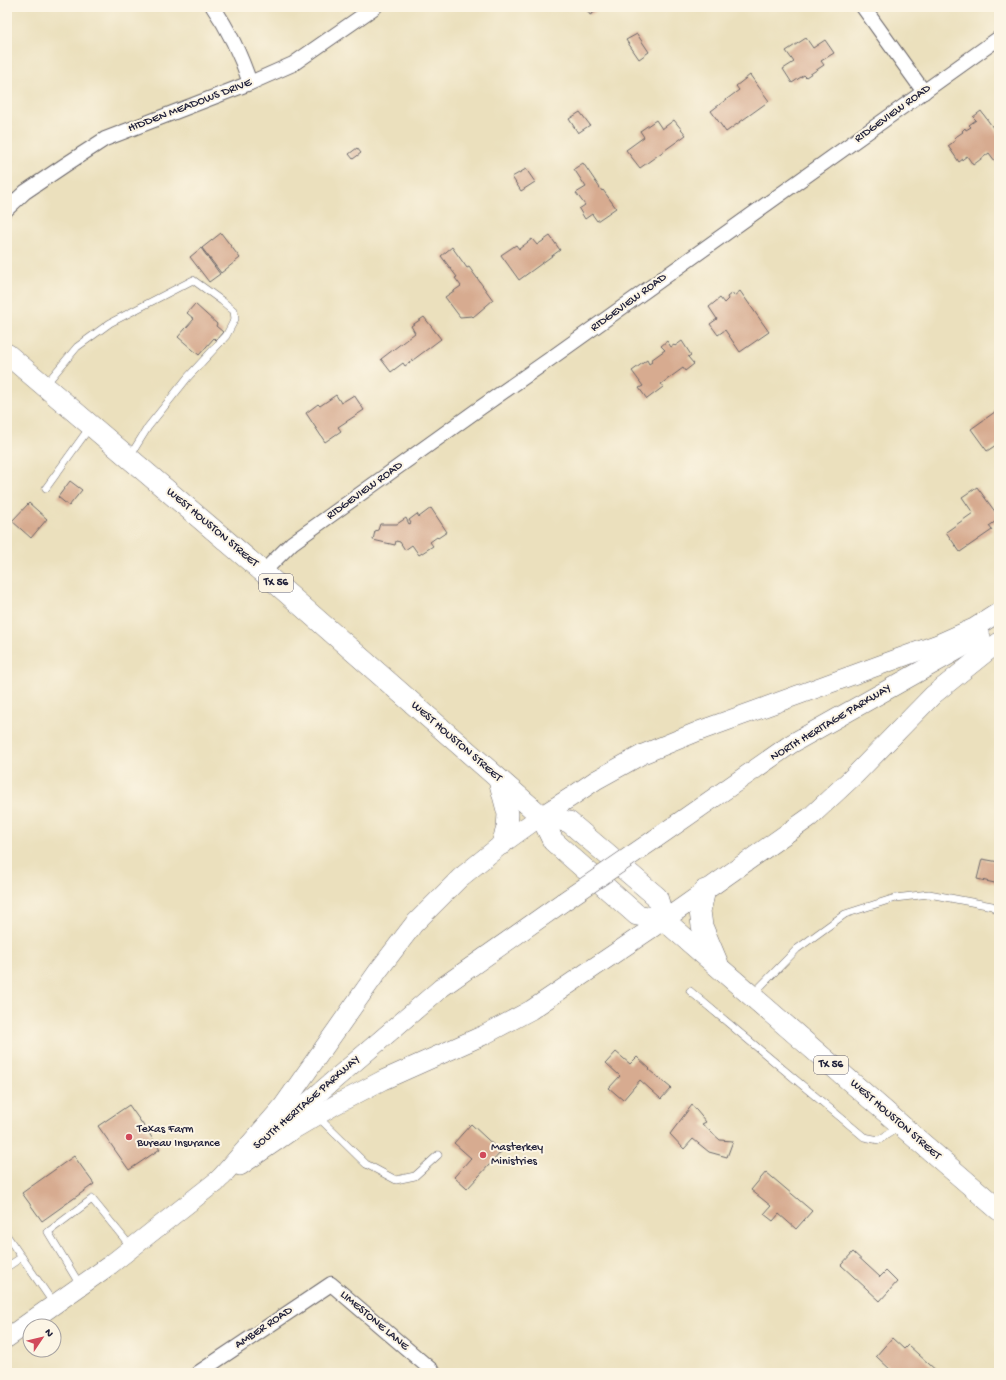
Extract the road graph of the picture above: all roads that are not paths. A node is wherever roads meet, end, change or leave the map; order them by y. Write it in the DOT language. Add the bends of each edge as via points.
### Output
graph roads {
  1 [pos="212,7"];
  2 [pos="375,7"];
  3 [pos="863,7"];
  4 [pos="999,38"];
  5 [pos="250,83"];
  6 [pos="924,92"];
  7 [pos="7,209"];
  8 [pos="9,359"];
  9 [pos="44,386"];
  10 [pos="91,426"];
  11 [pos="129,458"];
  12 [pos="46,488"];
  13 [pos="263,572"];
  14 [pos="999,612"];
  15 [pos="999,626"];
  16 [pos="999,642"];
  17 [pos="499,780"];
  18 [pos="541,816"];
  19 [pos="502,844"];
  20 [pos="610,870"];
  21 [pos="705,890"];
  22 [pos="999,911"];
  23 [pos="664,920"];
  24 [pos="720,968"];
  25 [pos="690,991"];
  26 [pos="752,996"];
  27 [pos="310,1111"];
  28 [pos="901,1126"];
  29 [pos="438,1155"];
  30 [pos="215,1184"];
  31 [pos="999,1210"];
  32 [pos="7,1236"];
  33 [pos="132,1248"];
  34 [pos="22,1257"];
  35 [pos="7,1266"];
  36 [pos="331,1284"];
  37 [pos="81,1286"];
  38 [pos="54,1305"];
  39 [pos="7,1338"];
  40 [pos="198,1373"];
  41 [pos="436,1373"];
  1 -- 5 [label="street" via="235,44"];
  2 -- 5 [label="street, HIDDEN MEADOWS DRIVE" via="293,64"];
  3 -- 6 [label="street"];
  4 -- 6 [label="street, RIDGEVIEW ROAD"];
  5 -- 7 [label="street, HIDDEN MEADOWS DRIVE" via="105,139 25,192"];
  6 -- 13 [label="street, RIDGEVIEW ROAD" via="292,543"];
  8 -- 9 [label="main road, WEST HOUSTON STREET / TX 56"];
  9 -- 10 [label="main road, WEST HOUSTON STREET / TX 56"];
  9 -- 11 [label="lane" via="77,347 110,323 193,280 222,300 234,311 235,319 226,336 188,377 148,427"];
  10 -- 11 [label="main road, WEST HOUSTON STREET / TX 56"];
  10 -- 12 [label="lane"];
  11 -- 13 [label="main road, WEST HOUSTON STREET / TX 56"];
  13 -- 17 [label="main road, WEST HOUSTON STREET / TX 56"];
  14 -- 18 [label="main road" via="974,628 938,644 643,754 596,780"];
  15 -- 20 [label="main road, NORTH HERITAGE PARKWAY, bridge" via="791,744"];
  16 -- 21 [label="main road" via="933,694 855,775 810,817"];
  17 -- 18 [label="main road, WEST HOUSTON STREET / TX 56"];
  17 -- 19 [label="main road" via="508,814"];
  18 -- 19 [label="main road"];
  18 -- 23 [label="main road, WEST HOUSTON STREET / TX 56" via="553,841 637,915"];
  19 -- 30 [label="main road" via="460,878 414,924 283,1106"];
  20 -- 27 [label="main road, SOUTH HERITAGE PARKWAY, bridge" via="442,988"];
  21 -- 23 [label="main road"];
  21 -- 24 [label="main road" via="700,911 702,926"];
  22 -- 26 [label="lane" via="992,906 929,894 895,898 846,914 797,948"];
  23 -- 24 [label="main road, WEST HOUSTON STREET / TX 56"];
  23 -- 27 [label="main road" via="531,1010 484,1035"];
  24 -- 26 [label="main road, WEST HOUSTON STREET / TX 56"];
  25 -- 28 [label="lane" via="864,1136 879,1140"];
  26 -- 28 [label="main road, WEST HOUSTON STREET / TX 56"];
  27 -- 29 [label="lane" via="366,1164 396,1180 415,1176"];
  27 -- 30 [label="main road, SOUTH HERITAGE PARKWAY"];
  28 -- 31 [label="main road, WEST HOUSTON STREET / TX 56"];
  30 -- 33 [label="main road, SOUTH HERITAGE PARKWAY"];
  32 -- 34 [label="lane"];
  33 -- 37 [label="main road, SOUTH HERITAGE PARKWAY"];
  33 -- 37 [label="lane" via="92,1199 48,1232"];
  34 -- 35 [label="lane"];
  34 -- 38 [label="lane"];
  36 -- 40 [label="street, AMBER ROAD"];
  36 -- 41 [label="street, LIMESTONE LANE"];
  37 -- 38 [label="main road, SOUTH HERITAGE PARKWAY"];
  38 -- 39 [label="main road, SOUTH HERITAGE PARKWAY"];
}
